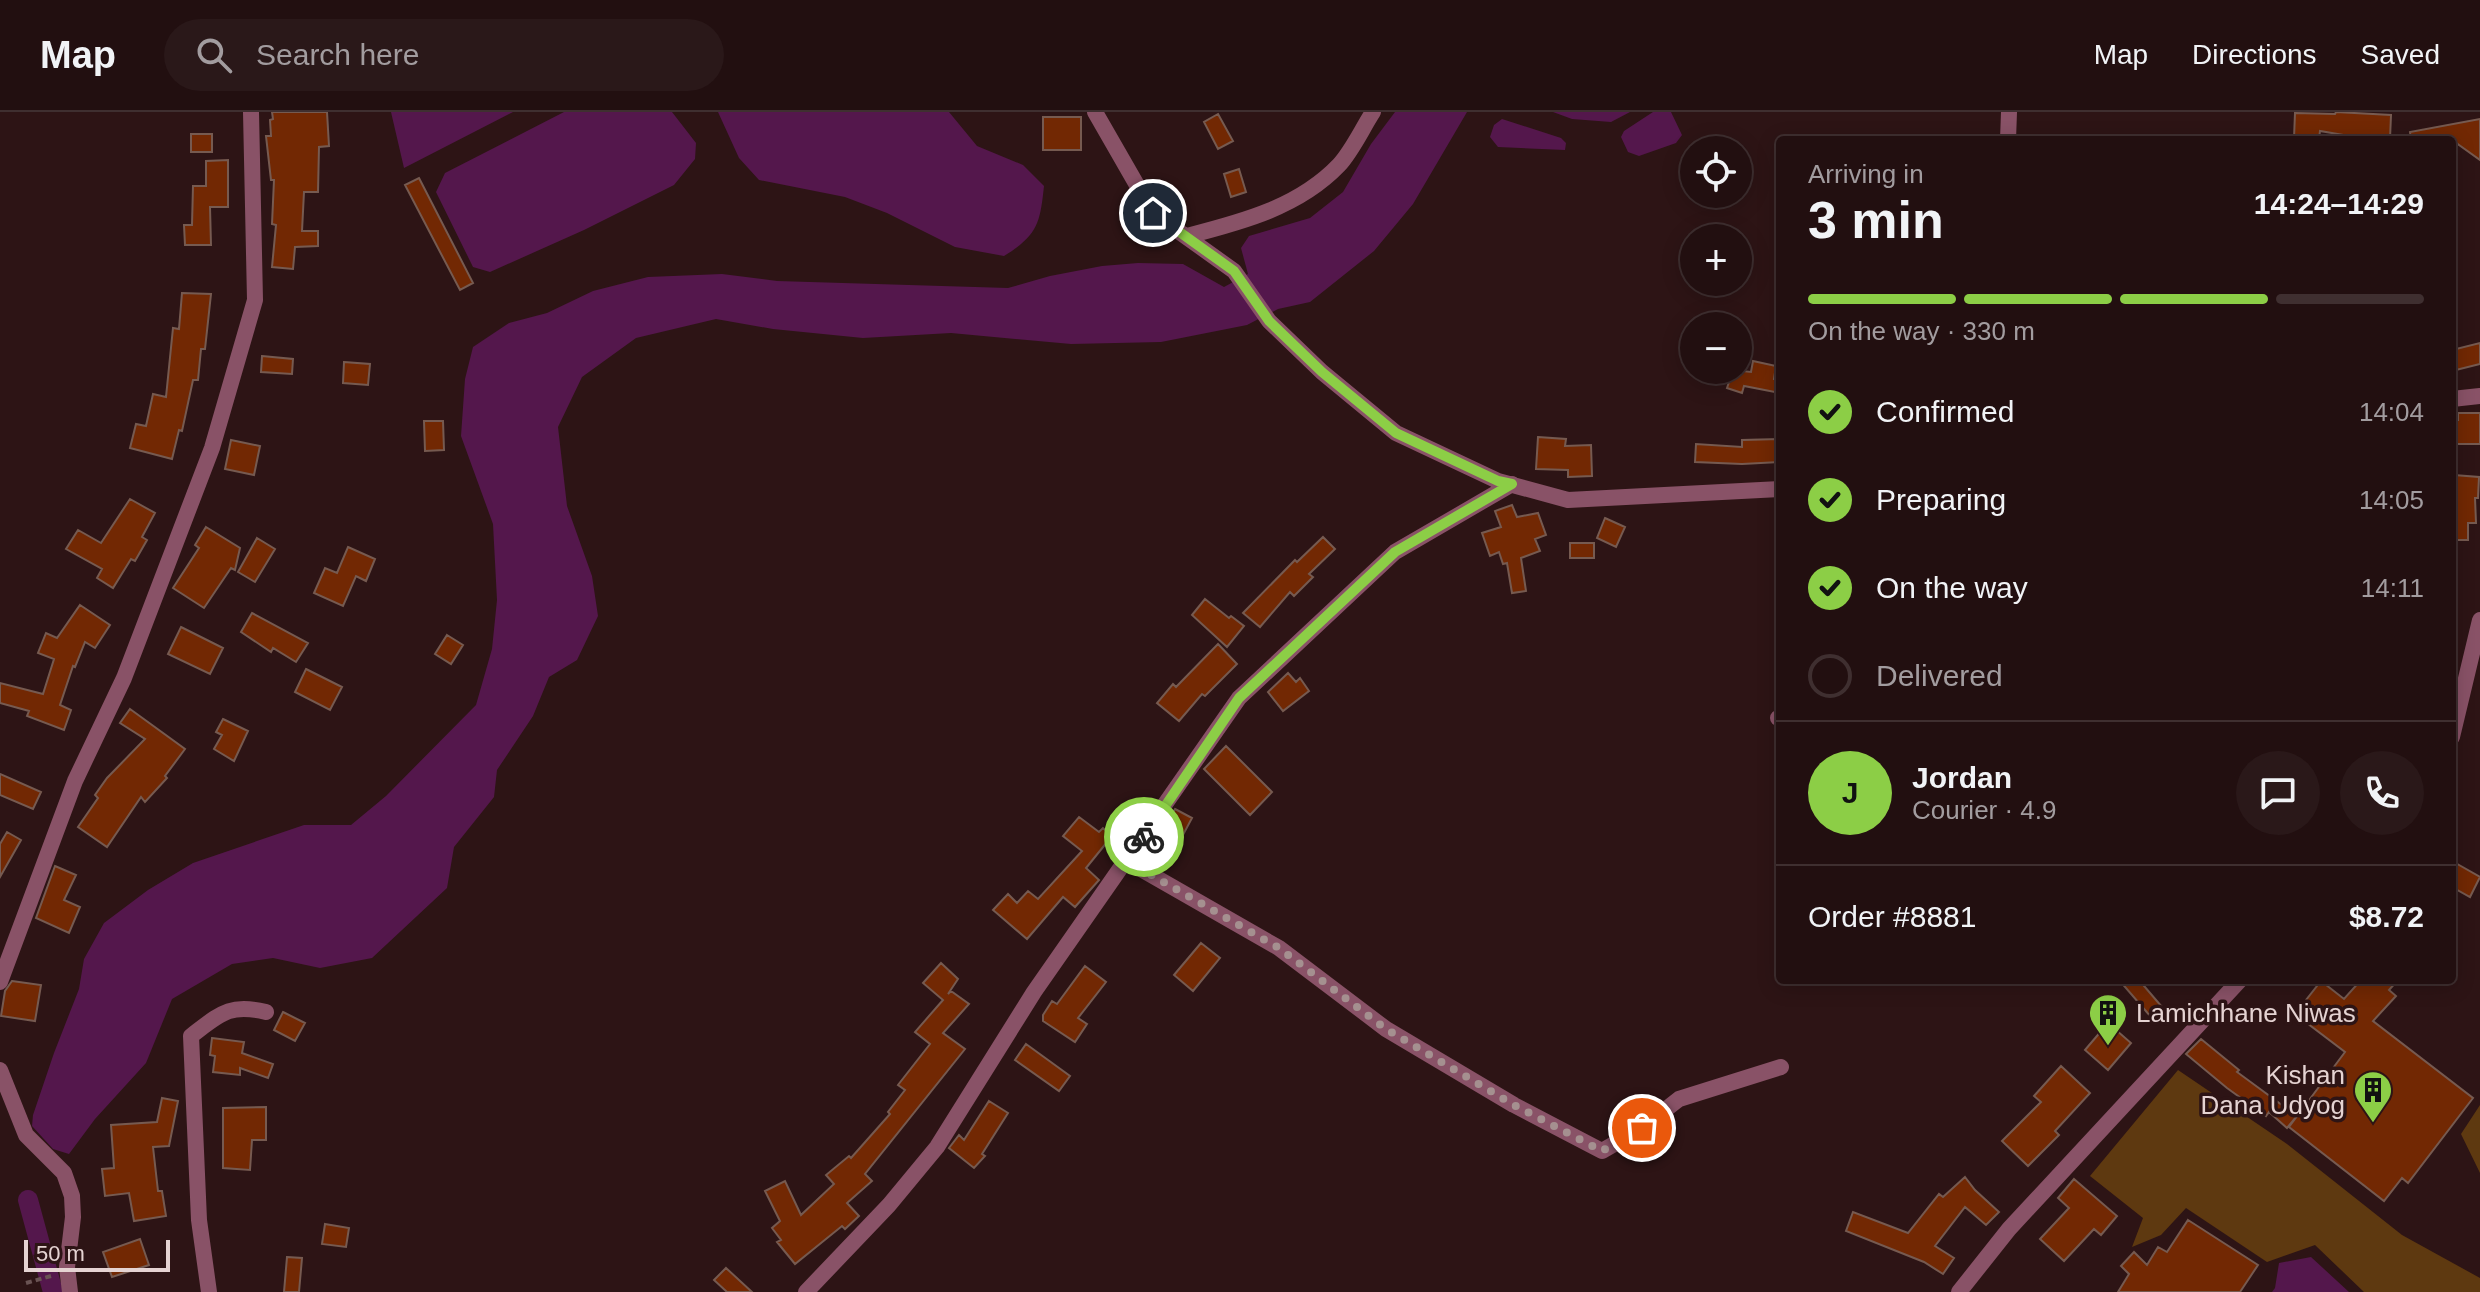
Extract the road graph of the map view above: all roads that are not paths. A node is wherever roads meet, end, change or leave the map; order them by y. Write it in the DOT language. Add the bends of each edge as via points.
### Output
graph roads {
  1 [pos="251,112"];
  2 [pos="1095,112"];
  3 [pos="1373,112"];
  4 [pos="2009,112"];
  5 [pos="2008,136"];
  6 [pos="1187,236"];
  7 [pos="2480,396"];
  8 [pos="2456,399"];
  9 [pos="1512,484"];
  10 [pos="1776,489"];
  11 [pos="2480,622"];
  12 [pos="2456,721"];
  13 [pos="1127,861"];
  14 [pos="0,982"];
  15 [pos="2236,984"];
  16 [pos="266,1012"];
  17 [pos="1781,1067"];
  18 [pos="0,1070"];
  19 [pos="70,1292"];
  20 [pos="209,1292"];
  21 [pos="806,1292"];
  22 [pos="1959,1292"];
  1 -- 14 [label="street" via="255,300 212,448 124,678 75,781"];
  2 -- 6 [label="street" via="1153,213"];
  3 -- 6 [label="street" via="1340,164 1303,195 1243,222"];
  4 -- 5 [label="street"];
  6 -- 9 [label="street" via="1234,271 1269,321 1396,433"];
  7 -- 8 [label="street"];
  9 -- 10 [label="street" via="1568,500"];
  9 -- 13 [label="street" via="1395,552 1239,698"];
  11 -- 12 [label="street"];
  13 -- 17 [label="street" via="1279,948 1386,1029 1602,1151 1679,1099"];
  13 -- 21 [label="street" via="1034,992 937,1147"];
  15 -- 22 [label="street" via="2009,1229"];
  16 -- 20 [label="street" via="232,1009 191,1036 199,1220"];
  18 -- 19 [label="street" via="26,1135 50,1156 68,1185 73,1217"];
}
